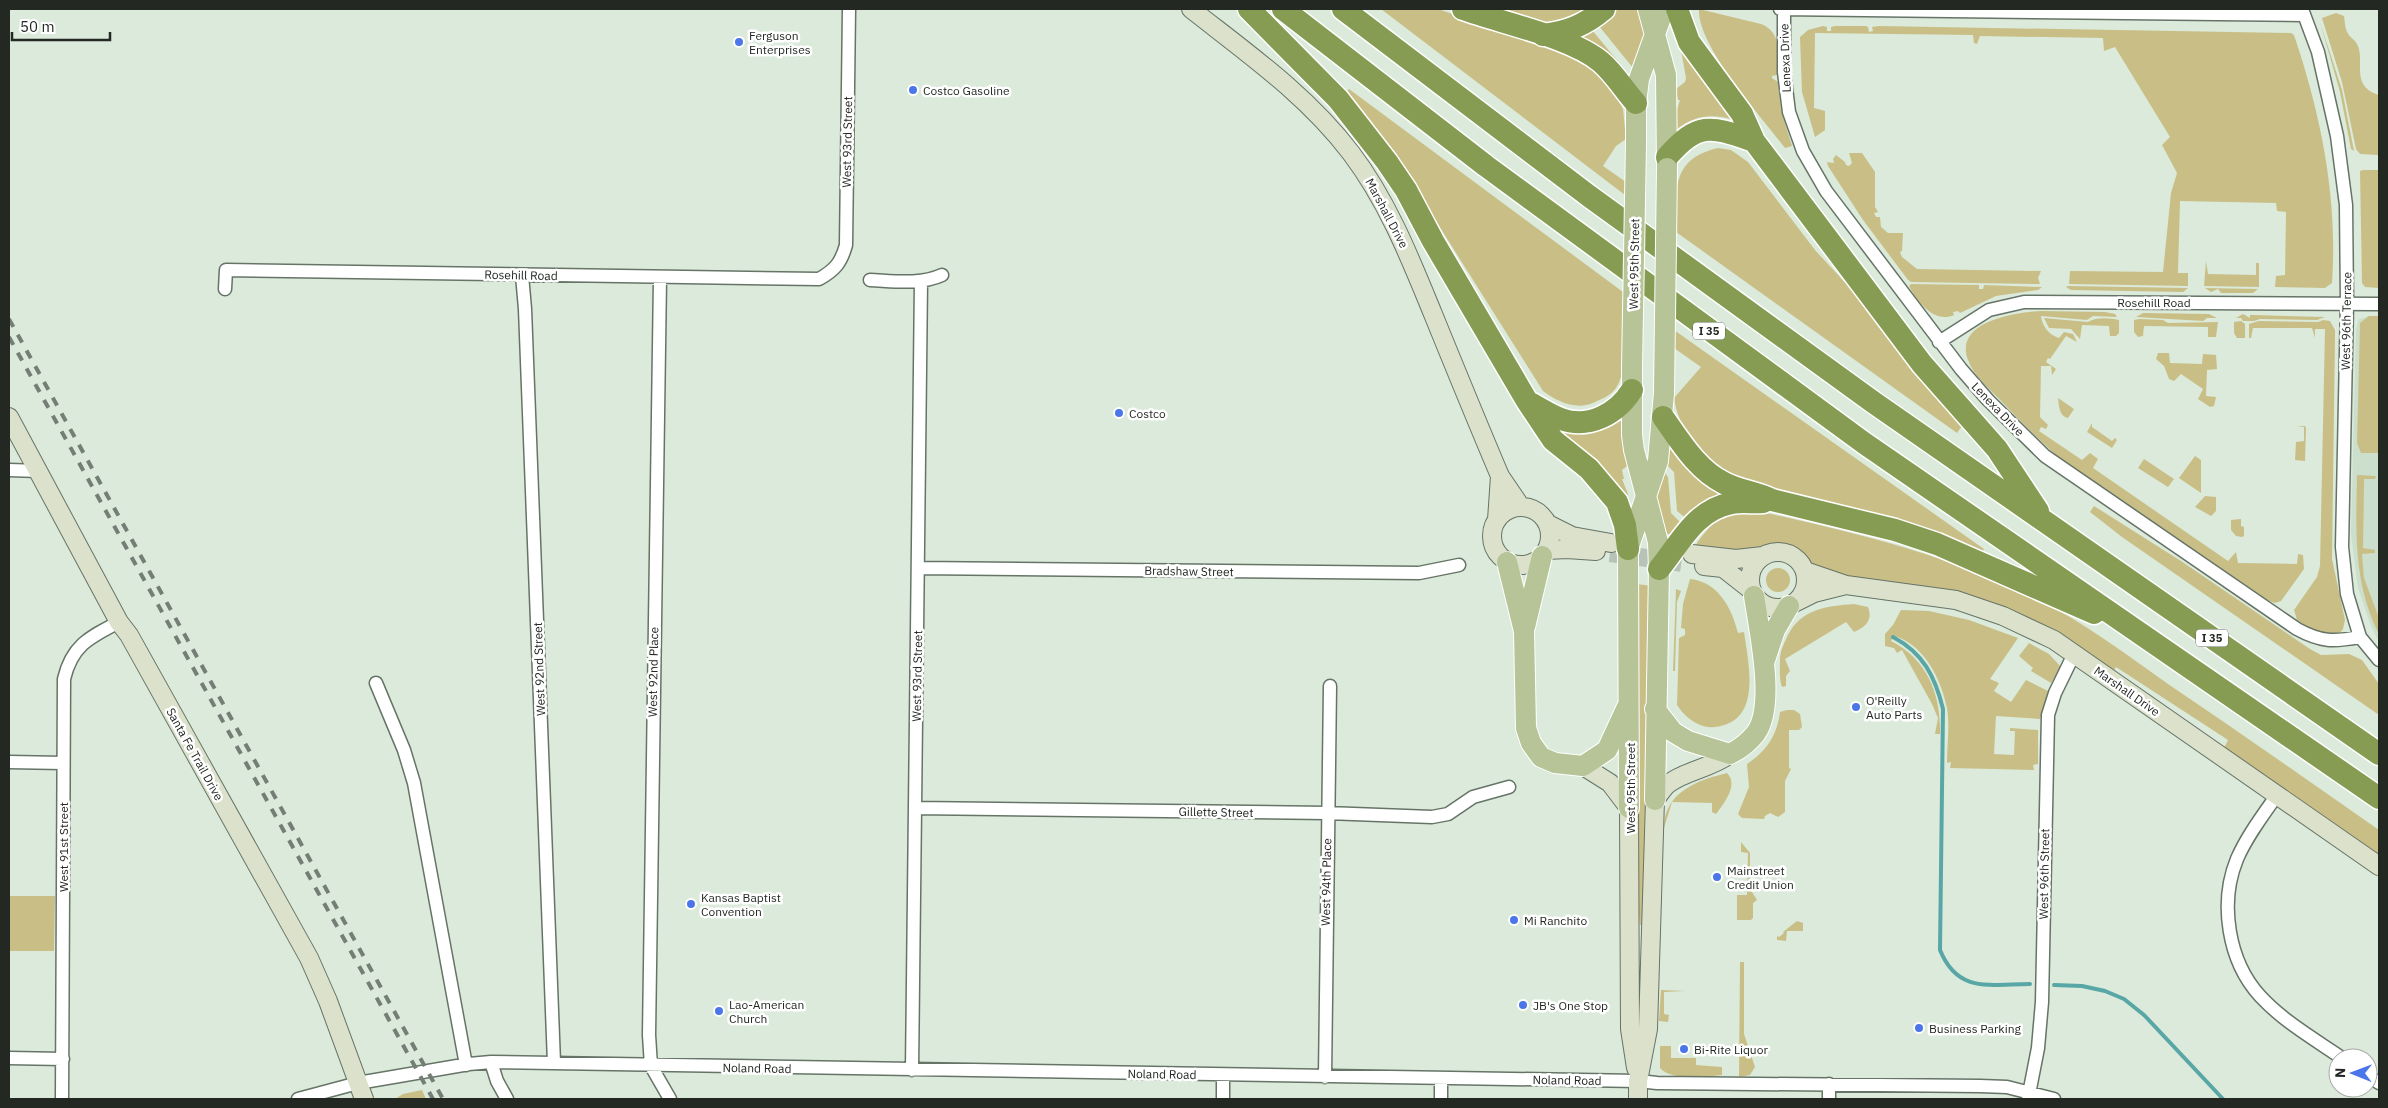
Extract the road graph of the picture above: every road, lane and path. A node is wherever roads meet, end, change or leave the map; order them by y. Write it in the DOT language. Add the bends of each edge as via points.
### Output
graph roads {
  1 [pos="849,9"];
  2 [pos="1191,9"];
  3 [pos="1249,9"];
  4 [pos="1283,9"];
  5 [pos="1343,9"];
  6 [pos="1463,9"];
  7 [pos="1604,9"];
  8 [pos="1648,9"];
  9 [pos="1664,9"];
  10 [pos="1677,9"];
  11 [pos="1783,9"];
  12 [pos="2303,12"];
  13 [pos="1655,33"];
  14 [pos="1542,35"];
  15 [pos="1636,103"];
  16 [pos="1754,141"];
  17 [pos="1667,163"];
  18 [pos="833,272"];
  19 [pos="942,275"];
  20 [pos="522,276"];
  21 [pos="660,278"];
  22 [pos="870,280"];
  23 [pos="921,281"];
  24 [pos="226,289"];
  25 [pos="2347,303"];
  26 [pos="2379,304"];
  27 [pos="1939,342"];
  28 [pos="1632,390"];
  29 [pos="1526,401"];
  30 [pos="9,417"];
  31 [pos="1663,417"];
  32 [pos="9,470"];
  33 [pos="39,471"];
  34 [pos="1500,476"];
  35 [pos="1646,497"];
  36 [pos="1772,500"];
  37 [pos="1521,507"];
  38 [pos="1497,520"];
  39 [pos="2045,522"];
  40 [pos="1548,524"];
  41 [pos="1616,548"];
  42 [pos="1544,553"];
  43 [pos="1762,556"];
  44 [pos="1507,562"];
  45 [pos="1459,565"];
  46 [pos="918,568"];
  47 [pos="1659,569"];
  48 [pos="1805,571"];
  49 [pos="1846,585"];
  50 [pos="1752,593"];
  51 [pos="1792,604"];
  52 [pos="119,622"];
  53 [pos="1524,631"];
  54 [pos="2147,637"];
  55 [pos="2360,637"];
  56 [pos="2074,654"];
  57 [pos="2379,660"];
  58 [pos="1764,664"];
  59 [pos="376,683"];
  60 [pos="1330,686"];
  61 [pos="1630,698"];
  62 [pos="1655,709"];
  63 [pos="1730,754"];
  64 [pos="2379,754"];
  65 [pos="9,762"];
  66 [pos="63,763"];
  67 [pos="1583,766"];
  68 [pos="1509,786"];
  69 [pos="2278,795"];
  70 [pos="2379,798"];
  71 [pos="1655,800"];
  72 [pos="915,808"];
  73 [pos="1629,808"];
  74 [pos="1327,813"];
  75 [pos="2379,866"];
  76 [pos="2328,1048"];
  77 [pos="9,1058"];
  78 [pos="63,1059"];
  79 [pos="492,1062"];
  80 [pos="554,1063"];
  81 [pos="466,1065"];
  82 [pos="651,1066"];
  83 [pos="912,1070"];
  84 [pos="1223,1076"];
  85 [pos="1325,1077"];
  86 [pos="1441,1079"];
  87 [pos="1638,1081"];
  88 [pos="1829,1084"];
  89 [pos="361,1091"];
  90 [pos="2028,1096"];
  91 [pos="62,1099"];
  92 [pos="298,1099"];
  93 [pos="507,1099"];
  94 [pos="670,1099"];
  95 [pos="1223,1099"];
  96 [pos="1441,1099"];
  97 [pos="1638,1099"];
  98 [pos="1829,1099"];
  99 [pos="2054,1099"];
  1 -- 18 [label="street, West 93rd Street" via="846,245 842,260"];
  2 -- 34 [label="street, Marshall Drive" via="1271,72 1320,116 1351,153 1377,192 1400,233"];
  3 -- 29 [label="highway" via="1338,99 1387,162"];
  4 -- 54 [label="highway, I 35" via="1486,166 1678,308 1864,443"];
  5 -- 39 [label="highway, I 35" via="1628,225 1872,402"];
  6 -- 14 [label="highway"];
  7 -- 14 [label="highway" via="1574,29"];
  8 -- 13 [label="main road, West 95th Street"];
  9 -- 13 [label="main road, West 95th Street"];
  10 -- 16 [label="highway" via="1689,42 1742,114"];
  11 -- 12 [label="street"];
  11 -- 27 [label="street, Lenexa Drive" via="1784,72 1789,112 1804,151 1826,191"];
  12 -- 25 [label="street, West 96th Terrace" via="2318,52 2337,136 2346,205"];
  13 -- 15 [label="main road, West 95th Street" via="1639,78"];
  13 -- 17 [label="main road, West 95th Street" via="1666,75"];
  14 -- 15 [label="highway" via="1573,46 1596,59"];
  15 -- 28 [label="main road, West 95th Street, bridge"];
  16 -- 17 [label="highway" via="1725,131 1700,130 1684,138"];
  16 -- 39 [label="highway" via="1922,364 1997,449"];
  17 -- 31 [label="main road, West 95th Street, bridge"];
  18 -- 21 [label="street, Rosehill Road" via="819,279 803,280"];
  19 -- 23 [label="street" via="931,281"];
  20 -- 21 [label="street, Rosehill Road"];
  20 -- 24 [label="street, Rosehill Road" via="226,270"];
  20 -- 80 [label="street, West 92nd Street" via="526,309"];
  21 -- 82 [label="street, West 92nd Place" via="653,608"];
  22 -- 23 [label="street"];
  23 -- 46 [label="street, West 93rd Street"];
  25 -- 26 [label="street, Rosehill Road"];
  25 -- 27 [label="street, Rosehill Road" via="2024,302 1989,310"];
  25 -- 55 [label="street, West 96th Terrace" via="2342,547 2348,594"];
  27 -- 55 [label="street, Lenexa Drive" via="1988,400 2045,456 2297,629 2315,638 2336,642"];
  28 -- 29 [label="highway" via="1612,412 1600,419 1586,421 1561,419"];
  28 -- 35 [label="main road, West 95th Street" via="1634,450"];
  29 -- 41 [label="highway" via="1553,440 1589,469 1613,495 1625,525"];
  30 -- 33 [label="street, Santa Fe Trail Drive"];
  31 -- 35 [label="main road, West 95th Street" via="1658,461"];
  31 -- 36 [label="highway" via="1689,453 1710,474 1724,483"];
  32 -- 33 [label="street"];
  33 -- 52 [label="street, Santa Fe Trail Drive"];
  34 -- 37 [label="street, Marshall Drive"];
  34 -- 38 [label="street, Marshall Drive"];
  35 -- 41 [label="main road, West 95th Street"];
  35 -- 47 [label="main road, West 95th Street" via="1658,542"];
  36 -- 47 [label="highway" via="1734,502 1709,511 1691,526"];
  36 -- 54 [label="highway" via="1895,530 1937,544"];
  37 -- 38 [label="street" via="1503,513"];
  37 -- 40 [label="street" via="1537,512"];
  38 -- 44 [label="street" via="1492,538 1500,556"];
  39 -- 64 [label="highway, I 35"];
  40 -- 41 [label="street" via="1572,536"];
  40 -- 42 [label="street" via="1550,542"];
  41 -- 42 [label="street"];
  41 -- 61 [label="main road, West 95th Street"];
  42 -- 44 [label="street" via="1526,565"];
  42 -- 53 [label="main road"];
  43 -- 48 [label="street" via="1787,553 1795,557"];
  43 -- 50 [label="street" via="1750,570"];
  43 -- 50 [label="street" via="1691,559 1723,568"];
  44 -- 53 [label="main road"];
  45 -- 46 [label="street, Bradshaw Street" via="1420,573"];
  46 -- 72 [label="street, West 93rd Street"];
  47 -- 62 [label="main road, West 95th Street"];
  48 -- 49 [label="street, Marshall Drive"];
  48 -- 51 [label="street" via="1805,588"];
  49 -- 51 [label="street, Marshall Drive" via="1814,593"];
  49 -- 56 [label="street, Marshall Drive" via="1956,600 2039,632"];
  50 -- 51 [label="street" via="1770,607 1779,609"];
  50 -- 58 [label="main road"];
  51 -- 58 [label="main road" via="1775,630"];
  52 -- 66 [label="street, West 91st Street" via="86,639 67,665"];
  52 -- 89 [label="street, Santa Fe Trail Drive" via="300,941 328,1001"];
  53 -- 67 [label="main road" via="1526,728 1531,743 1541,757 1555,763"];
  54 -- 70 [label="highway, I 35"];
  55 -- 57 [label="street"];
  56 -- 69 [label="street, Marshall Drive"];
  56 -- 90 [label="street, West 96th Street" via="2055,693 2048,720 2042,1002 2038,1048"];
  58 -- 63 [label="main road" via="1765,709 1758,731 1744,747"];
  59 -- 81 [label="street" via="414,783"];
  60 -- 74 [label="street, West 94th Place"];
  61 -- 67 [label="main road" via="1607,750"];
  61 -- 73 [label="main road, West 95th Street"];
  62 -- 63 [label="main road" via="1673,732 1688,741"];
  62 -- 71 [label="main road, West 95th Street"];
  63 -- 71 [label="street" via="1716,764 1682,775 1666,785"];
  65 -- 66 [label="street"];
  66 -- 78 [label="street, West 91st Street"];
  67 -- 73 [label="street" via="1610,782"];
  68 -- 74 [label="street, Gillette Street" via="1473,797 1448,814 1432,817"];
  69 -- 75 [label="street, Marshall Drive"];
  69 -- 76 [label="street" via="2249,836 2233,869 2228,925 2243,972 2261,997"];
  71 -- 87 [label="street, West 95th Street" via="1648,1029"];
  72 -- 74 [label="street, Gillette Street"];
  72 -- 83 [label="street, West 93rd Street"];
  73 -- 87 [label="street, West 95th Street" via="1630,1029"];
  74 -- 85 [label="street, West 94th Place"];
  77 -- 78 [label="street"];
  78 -- 91 [label="street, West 91st Street"];
  79 -- 80 [label="street, Noland Road"];
  79 -- 81 [label="street, Noland Road"];
  79 -- 93 [label="street" via="497,1081"];
  80 -- 82 [label="street, Noland Road"];
  81 -- 89 [label="street, Noland Road"];
  82 -- 83 [label="street, Noland Road"];
  82 -- 94 [label="street"];
  83 -- 84 [label="street, Noland Road"];
  84 -- 85 [label="street, Noland Road"];
  84 -- 95 [label="street"];
  85 -- 86 [label="street, Noland Road"];
  86 -- 87 [label="street, Noland Road"];
  86 -- 96 [label="street"];
  87 -- 88 [label="street, Noland Road"];
  87 -- 97 [label="street, West 95th Street"];
  88 -- 90 [label="street, Noland Road" via="2007,1087"];
  88 -- 98 [label="street"];
  89 -- 92 [label="street, Noland Road"];
  90 -- 99 [label="street, Noland Road"];
}
